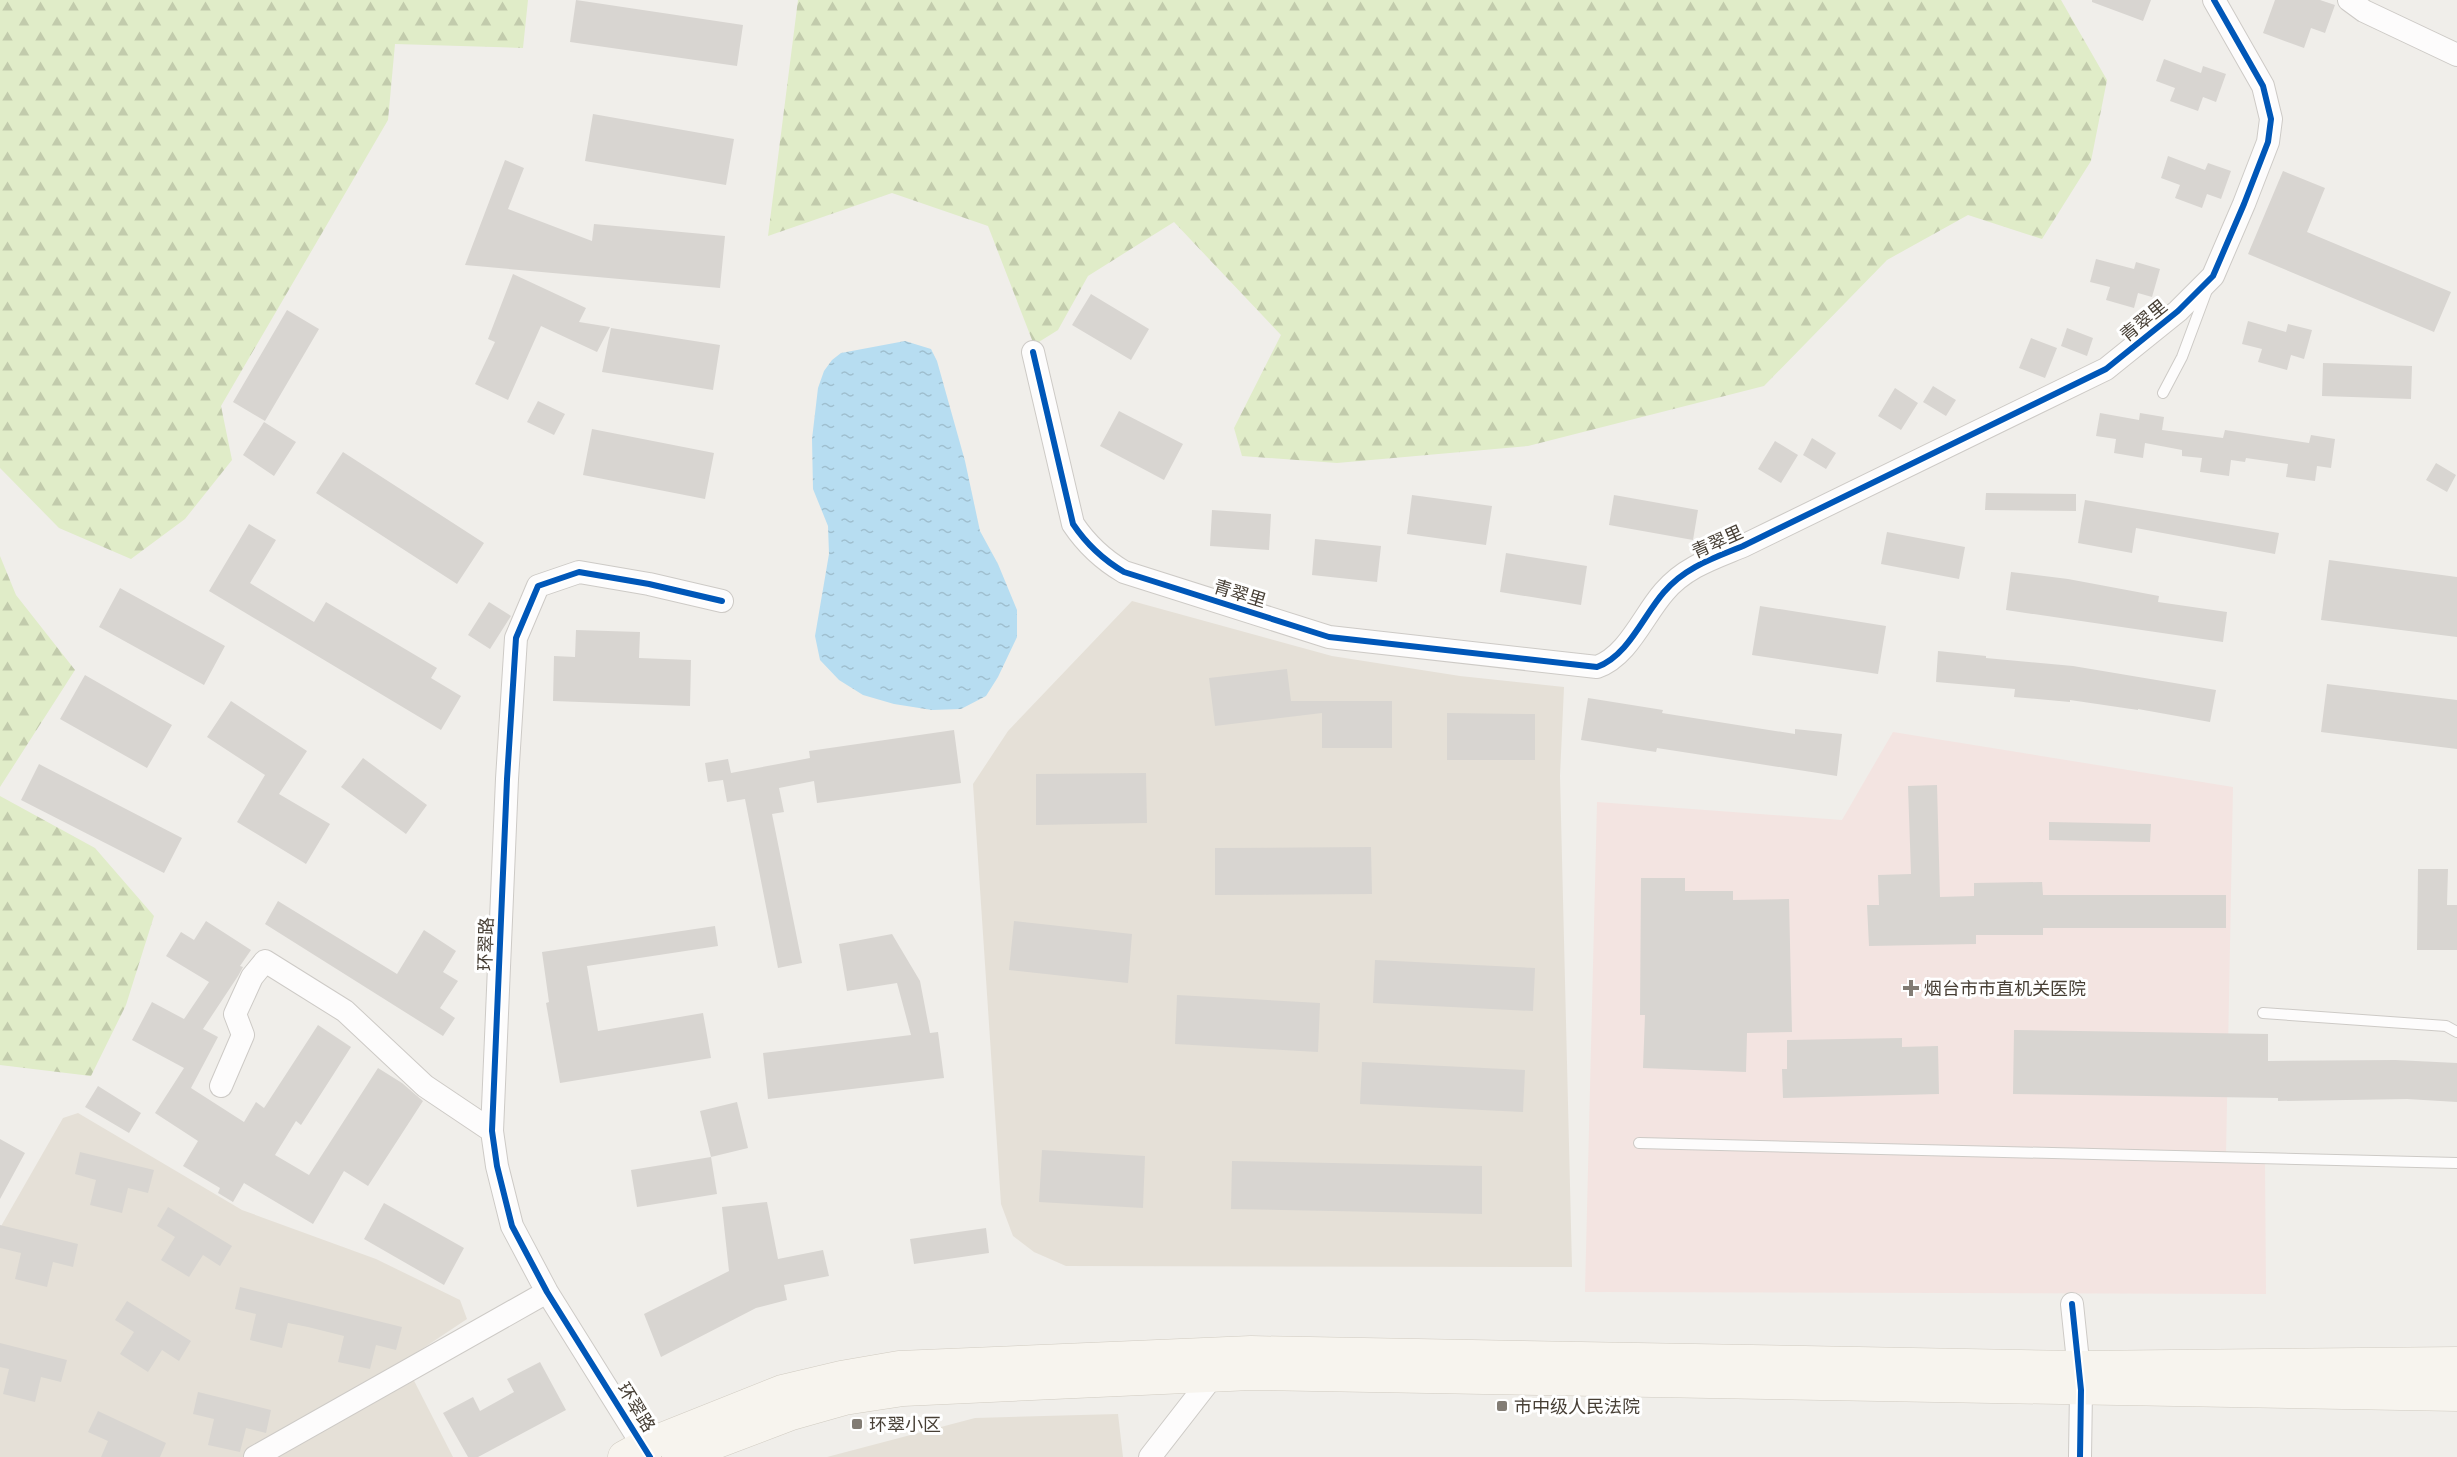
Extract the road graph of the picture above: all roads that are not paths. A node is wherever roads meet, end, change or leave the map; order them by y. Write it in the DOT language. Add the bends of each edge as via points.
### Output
graph roads {
  1 [pos="2214,0"];
  2 [pos="2349,0"];
  3 [pos="2457,55"];
  4 [pos="2212,276"];
  5 [pos="1033,352"];
  6 [pos="2163,393"];
  7 [pos="722,601"];
  8 [pos="2263,1013"];
  9 [pos="2457,1032"];
  10 [pos="220,1086"];
  11 [pos="492,1131"];
  12 [pos="1639,1143"];
  13 [pos="2457,1163"];
  14 [pos="547,1292"];
  15 [pos="2072,1304"];
  16 [pos="2457,1363"];
  17 [pos="1214,1365"];
  18 [pos="2080,1379"];
  19 [pos="2457,1395"];
  20 [pos="639,1453"];
  21 [pos="255,1457"];
  22 [pos="678,1457"];
  23 [pos="1150,1457"];
  24 [pos="2080,1457"];
  1 -- 4 [label="street, 青翠里" via="2263,86 2271,119 2270,134 2252,184"];
  2 -- 3 [label="street"];
  4 -- 5 [label="street, 青翠里" via="2178,311 2106,369 1743,546 1702,562 1664,592 1618,653 1597,667 1329,637 1124,572 1086,544 1073,524"];
  4 -- 6 [label="lane" via="2182,357"];
  7 -- 11 [label="street, 环翠路" via="579,572 538,586 516,638"];
  8 -- 9 [label="lane" via="2446,1026"];
  10 -- 11 [label="street" via="243,1035 235,1014 252,977 265,961 345,1011 425,1086"];
  11 -- 14 [label="street, 环翠路" via="496,1166 512,1226"];
  12 -- 13 [label="lane"];
  14 -- 20 [label="street, 环翠路"];
  14 -- 21 [label="street"];
  15 -- 18 [label="street"];
  16 -- 18 [label="main road"];
  17 -- 18 [label="main road" via="1251,1374"];
  17 -- 20 [label="main road" via="899,1367 782,1391"];
  17 -- 22 [label="main road" via="903,1390 844,1399 791,1414"];
  17 -- 23 [label="street"];
  18 -- 19 [label="main road"];
  18 -- 24 [label="street"];
}
